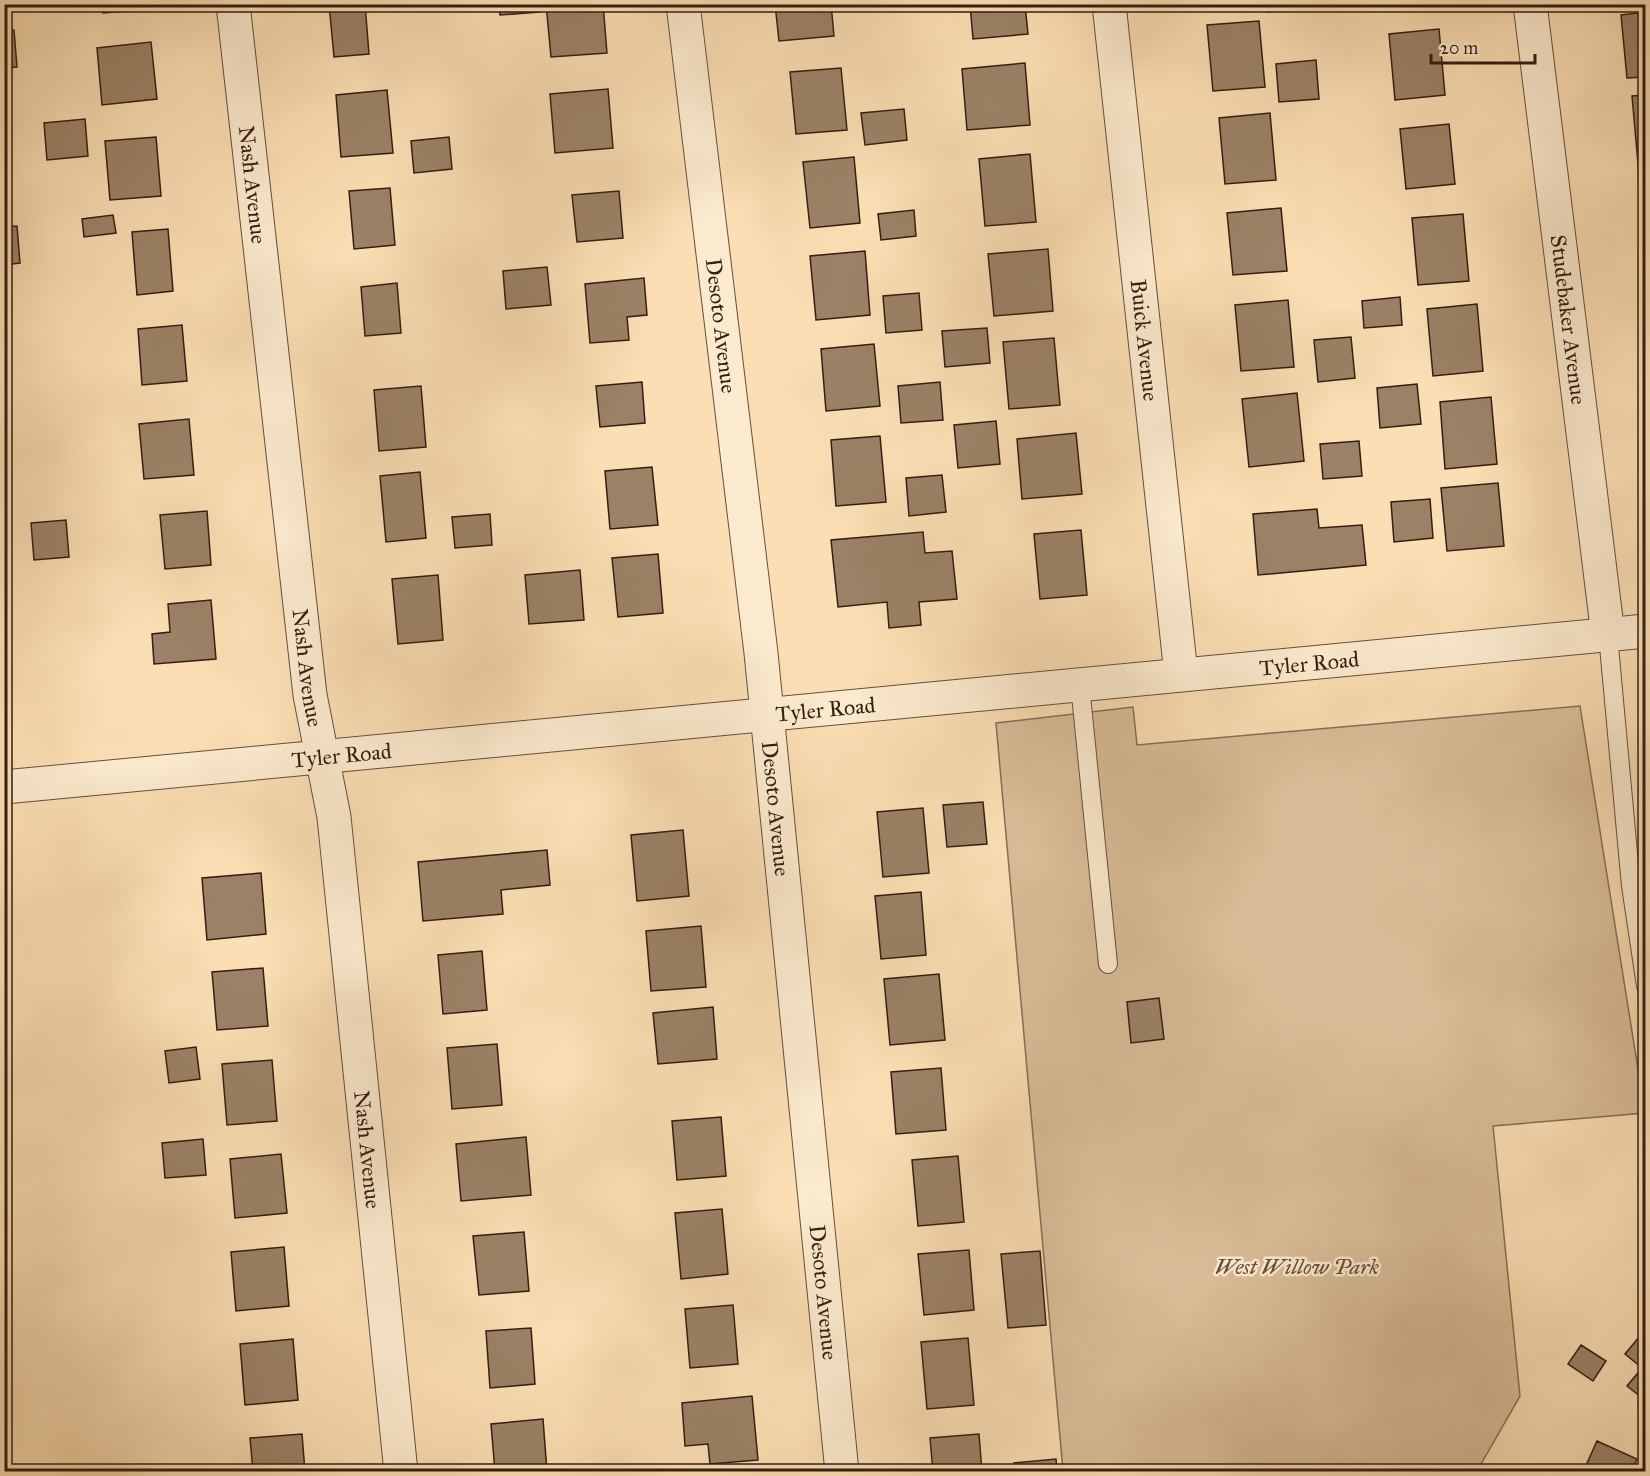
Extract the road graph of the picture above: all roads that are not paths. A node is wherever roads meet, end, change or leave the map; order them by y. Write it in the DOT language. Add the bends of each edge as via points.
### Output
graph roads {
  1 [pos="233,4"];
  2 [pos="683,4"];
  3 [pos="1110,4"];
  4 [pos="1530,4"];
  5 [pos="1646,631"];
  6 [pos="1608,635"];
  7 [pos="1181,674"];
  8 [pos="1080,685"];
  9 [pos="768,716"];
  10 [pos="323,758"];
  11 [pos="4,787"];
  12 [pos="1638,885"];
  13 [pos="1108,964"];
  14 [pos="1644,966"];
  15 [pos="1646,986"];
  16 [pos="401,1472"];
  17 [pos="842,1472"];
  1 -- 10 [label="street, Nash Avenue" via="310,694"];
  2 -- 9 [label="street, Desoto Avenue"];
  3 -- 7 [label="street, Buick Avenue"];
  4 -- 6 [label="street, Studebaker Avenue"];
  5 -- 6 [label="street, Tyler Road"];
  6 -- 7 [label="street, Tyler Road"];
  6 -- 12 [label="lane"];
  7 -- 8 [label="street, Tyler Road"];
  8 -- 9 [label="street, Tyler Road"];
  8 -- 13 [label="lane"];
  9 -- 10 [label="street, Tyler Road"];
  9 -- 17 [label="street, Desoto Avenue"];
  10 -- 11 [label="street, Tyler Road"];
  10 -- 16 [label="street, Nash Avenue" via="334,818"];
  12 -- 14 [label="lane"];
  14 -- 15 [label="lane"];
}
